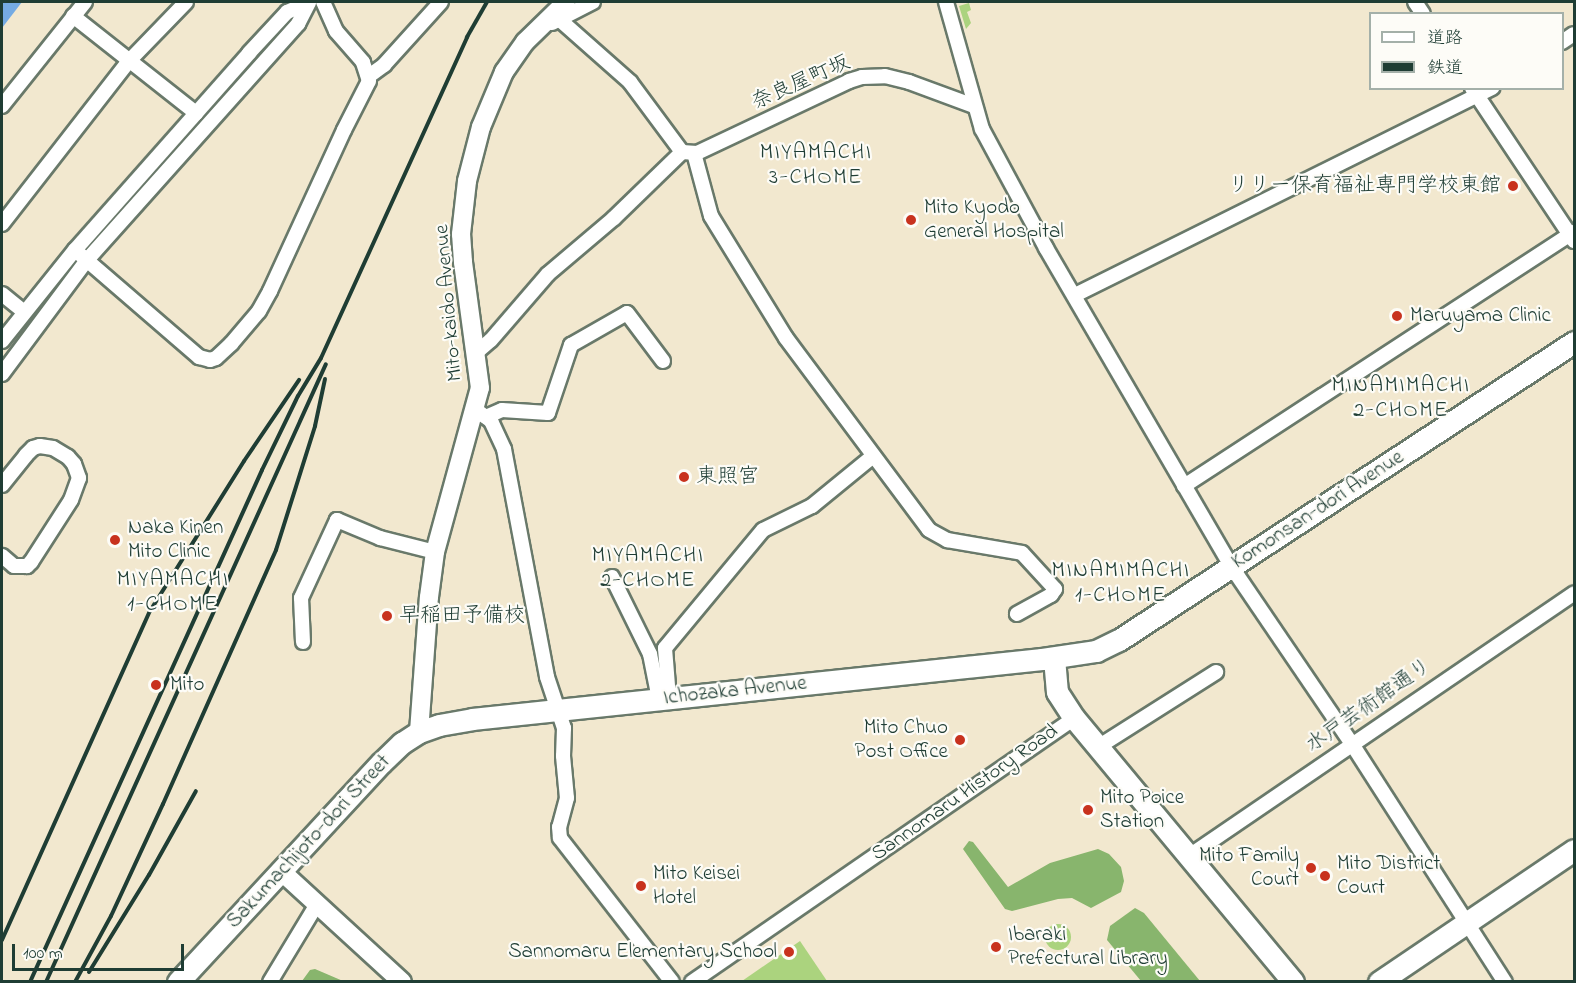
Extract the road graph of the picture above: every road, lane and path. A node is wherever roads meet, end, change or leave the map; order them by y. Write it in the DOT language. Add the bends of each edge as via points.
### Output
graph roads {
  1 [pos="85,2"];
  2 [pos="186,2"];
  3 [pos="309,2"];
  4 [pos="322,2"];
  5 [pos="441,2"];
  6 [pos="566,2"];
  7 [pos="593,2"];
  8 [pos="946,2"];
  9 [pos="73,16"];
  10 [pos="552,23"];
  11 [pos="129,61"];
  12 [pos="369,76"];
  13 [pos="1475,93"];
  14 [pos="2,106"];
  15 [pos="974,106"];
  16 [pos="196,113"];
  17 [pos="688,152"];
  18 [pos="2,224"];
  19 [pos="1573,236"];
  20 [pos="75,250"];
  21 [pos="87,260"];
  22 [pos="2,294"];
  23 [pos="1075,295"];
  24 [pos="24,312"];
  25 [pos="2,341"];
  26 [pos="1575,342"];
  27 [pos="477,352"];
  28 [pos="663,361"];
  29 [pos="2,374"];
  30 [pos="481,413"];
  31 [pos="873,456"];
  32 [pos="2,485"];
  33 [pos="1184,486"];
  34 [pos="435,552"];
  35 [pos="2,556"];
  36 [pos="1231,566"];
  37 [pos="612,577"];
  38 [pos="1575,593"];
  39 [pos="1017,614"];
  40 [pos="303,642"];
  41 [pos="1054,658"];
  42 [pos="1216,672"];
  43 [pos="664,699"];
  44 [pos="558,710"];
  45 [pos="1074,718"];
  46 [pos="418,732"];
  47 [pos="1352,744"];
  48 [pos="1098,747"];
  49 [pos="1575,850"];
  50 [pos="1189,856"];
  51 [pos="281,871"];
  52 [pos="317,904"];
  53 [pos="1467,922"];
  54 [pos="178,981"];
  55 [pos="270,981"];
  56 [pos="402,981"];
  57 [pos="672,981"];
  58 [pos="692,981"];
  59 [pos="1293,981"];
  60 [pos="1379,981"];
  61 [pos="1505,981"];
  1 -- 9 [label="street"];
  2 -- 11 [label="street"];
  3 -- 16 [label="street" via="287,12"];
  3 -- 21 [label="street" via="298,24"];
  4 -- 12 [label="street" via="336,31 363,62"];
  5 -- 12 [label="street" via="384,65"];
  6 -- 10 [label="main road, Mito-kaido Avenue"];
  7 -- 10 [label="street"];
  8 -- 15 [label="street"];
  9 -- 11 [label="street"];
  9 -- 14 [label="street"];
  10 -- 17 [label="street" via="630,82"];
  10 -- 27 [label="main road, Mito-kaido Avenue" via="521,47 504,72 473,151 461,234 465,289"];
  11 -- 16 [label="street"];
  11 -- 18 [label="street"];
  12 -- 21 [label="street" via="367,88 259,311 216,358 199,357"];
  13 -- 19 [label="street"];
  13 -- 23 [label="street"];
  15 -- 17 [label="street, 奈良屋町坂" via="896,78 862,77"];
  15 -- 23 [label="street" via="1030,221"];
  16 -- 20 [label="street"];
  17 -- 27 [label="street, 奈良屋町坂" via="548,274"];
  17 -- 31 [label="street" via="711,216 786,338"];
  19 -- 33 [label="street"];
  20 -- 21 [label="street"];
  20 -- 24 [label="street"];
  21 -- 29 [label="street"];
  22 -- 24 [label="street"];
  23 -- 33 [label="street"];
  24 -- 25 [label="street"];
  26 -- 36 [label="highway, Komonsan-dori Avenue"];
  27 -- 30 [label="main road, Mito-kaido Avenue"];
  28 -- 30 [label="street" via="627,313 571,345 548,413"];
  30 -- 34 [label="main road, Mito-kaido Avenue" via="450,491"];
  30 -- 44 [label="street" via="496,430 504,449 547,677"];
  31 -- 39 [label="street" via="929,530 947,540 1022,553 1055,589"];
  31 -- 43 [label="street" via="812,506 763,530 665,648"];
  32 -- 35 [label="street" via="26,455 40,446 68,457 79,478 71,500 32,562 14,566"];
  33 -- 36 [label="street"];
  34 -- 40 [label="street" via="380,538 337,520 302,598"];
  34 -- 46 [label="main road, Mito-kaido Avenue"];
  36 -- 41 [label="highway, Komonsan-dori Avenue" via="1107,647"];
  36 -- 47 [label="street"];
  37 -- 43 [label="street" via="650,654"];
  38 -- 47 [label="street, 水戸芸術館通り"];
  41 -- 43 [label="highway, Ichozaka Avenue"];
  41 -- 45 [label="highway" via="1057,692"];
  42 -- 48 [label="street"];
  43 -- 44 [label="highway, Ichozaka Avenue"];
  44 -- 46 [label="highway, Ichozaka Avenue" via="464,720"];
  44 -- 57 [label="street" via="564,736 567,798 560,838"];
  45 -- 48 [label="highway, Sannomaru History Road"];
  45 -- 58 [label="street, Sannomaru History Road"];
  46 -- 51 [label="highway, Sakumachijoto-dori Street" via="393,751"];
  47 -- 50 [label="street, 水戸芸術館通り"];
  47 -- 53 [label="street"];
  48 -- 50 [label="highway, Sannomaru History Road"];
  49 -- 53 [label="highway"];
  50 -- 59 [label="highway, Sannomaru History Road"];
  51 -- 52 [label="main road"];
  51 -- 54 [label="highway, Sakumachijoto-dori Street"];
  52 -- 55 [label="street"];
  52 -- 56 [label="main road"];
  53 -- 60 [label="highway"];
  53 -- 61 [label="street"];
}
